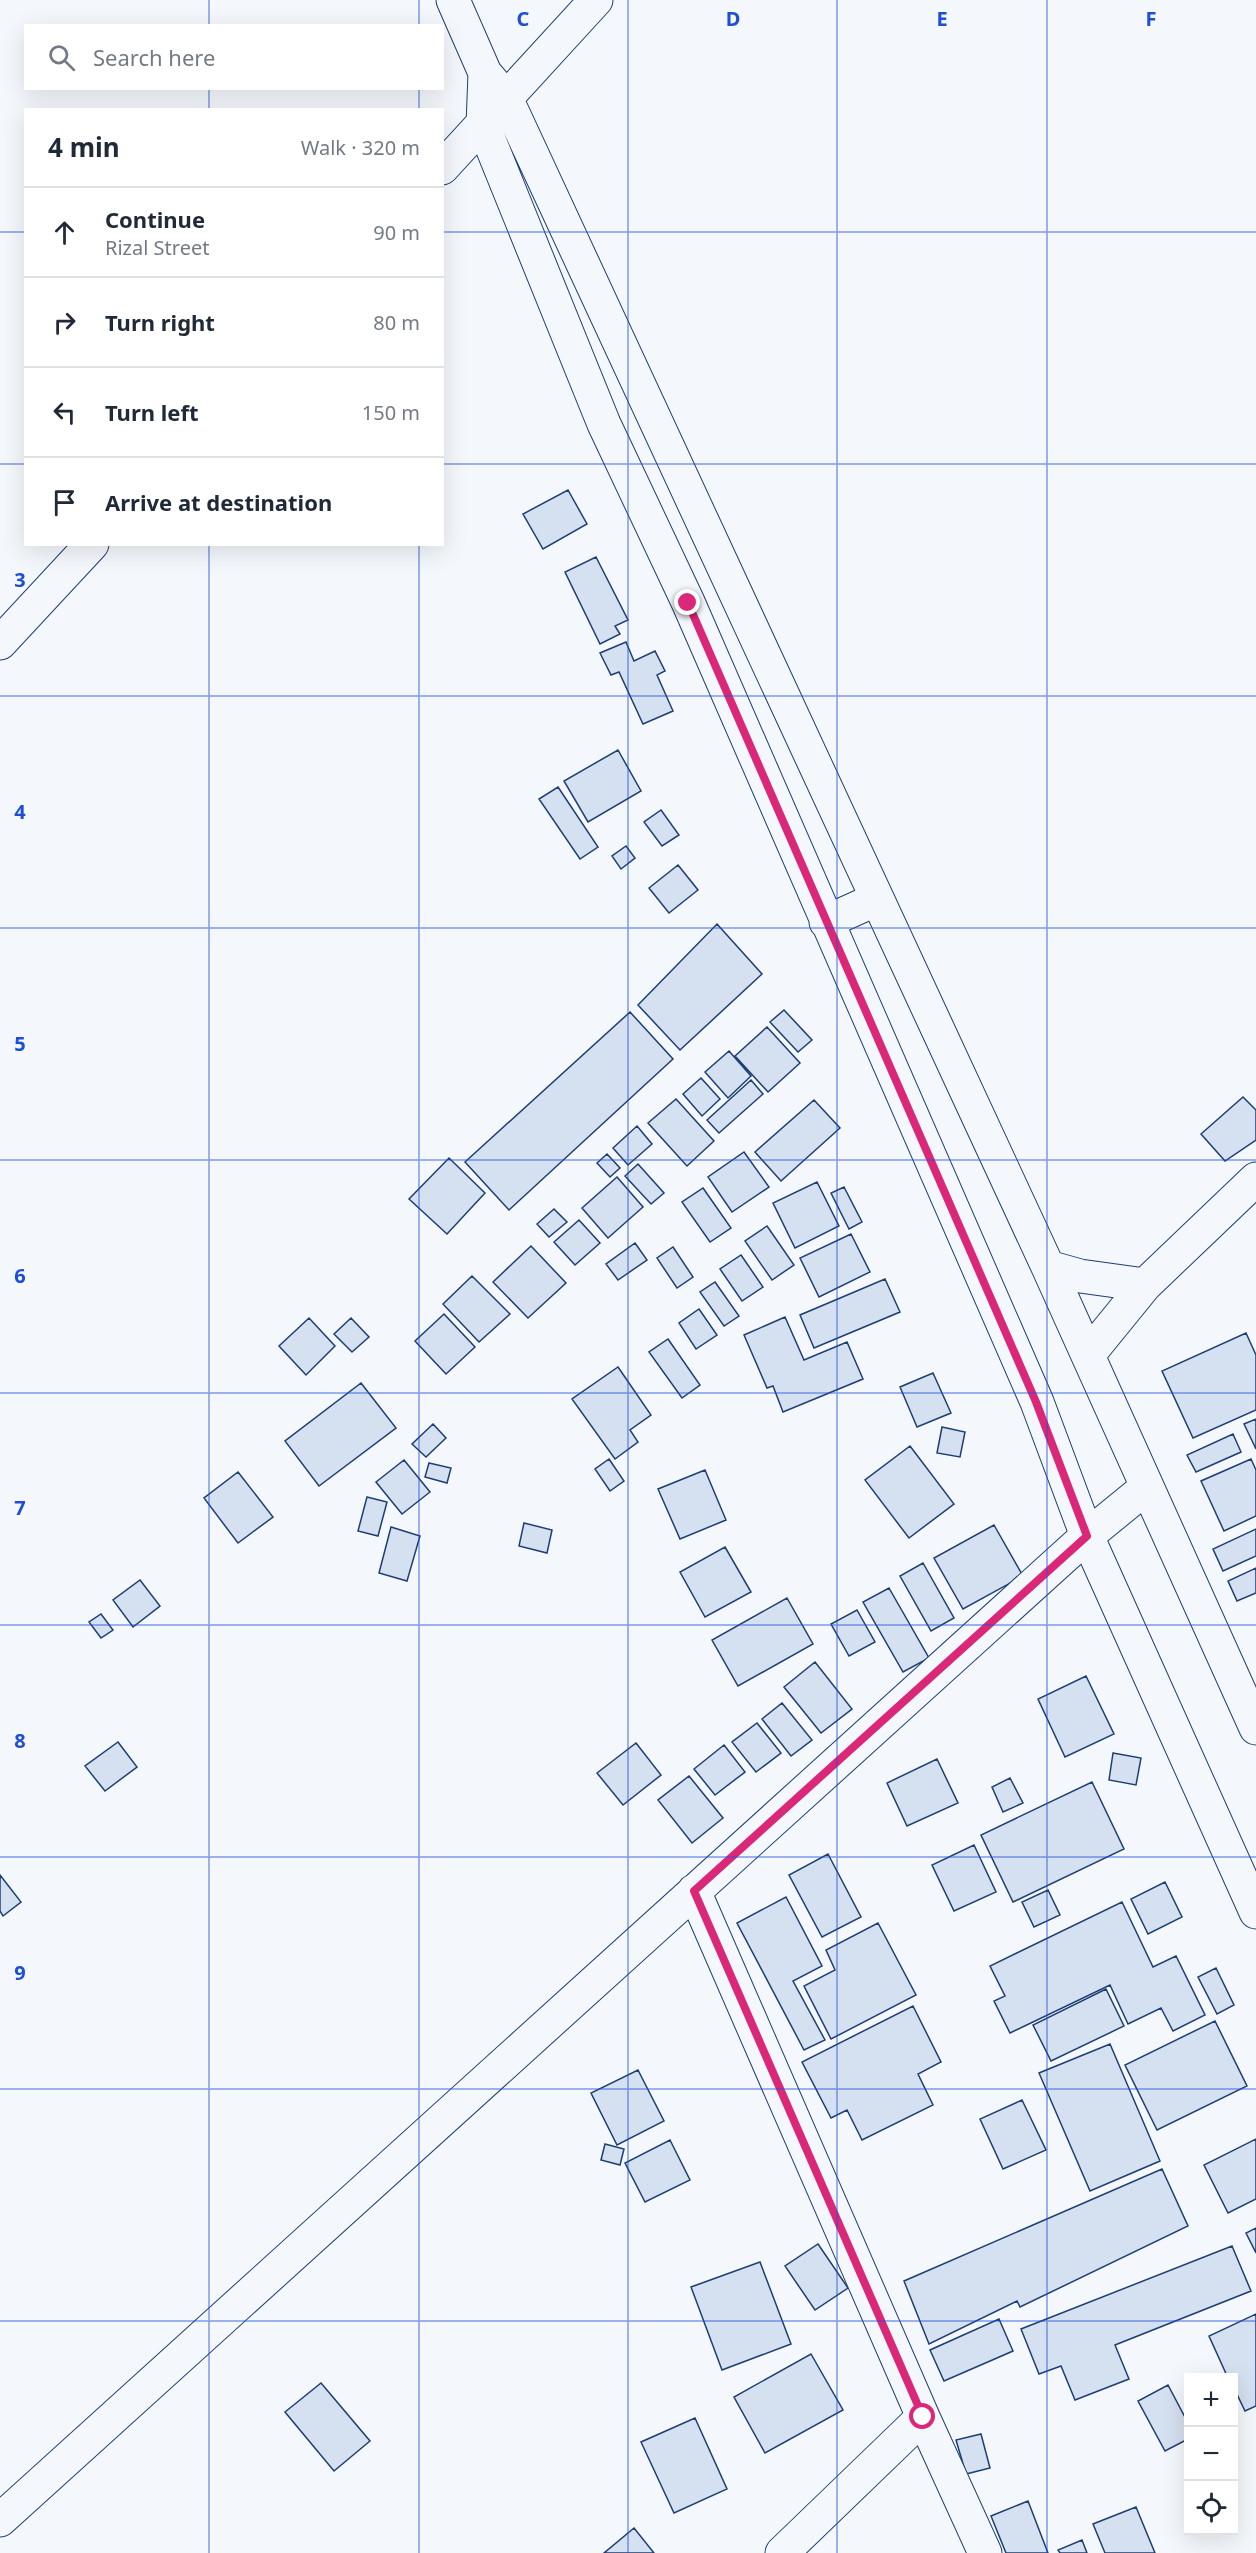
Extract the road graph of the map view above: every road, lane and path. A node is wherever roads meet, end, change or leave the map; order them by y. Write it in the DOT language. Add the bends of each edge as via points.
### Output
graph roads {
  1 [pos="453,0"];
  2 [pos="596,0"];
  3 [pos="485,73"];
  4 [pos="506,98"];
  5 [pos="483,124"];
  6 [pos="444,166"];
  7 [pos="90,546"];
  8 [pos="0,643"];
  9 [pos="878,899"];
  10 [pos="826,922"];
  11 [pos="1256,1179"];
  12 [pos="1048,1268"];
  13 [pos="1145,1285"];
  14 [pos="1088,1355"];
  15 [pos="1147,1487"];
  16 [pos="1087,1536"];
  17 [pos="1256,1728"];
  18 [pos="694,1891"];
  19 [pos="1256,1912"];
  20 [pos="923,2417"];
  21 [pos="0,2520"];
  22 [pos="782,2553"];
  23 [pos="985,2553"];
  1 -- 3 [label="street"];
  2 -- 4 [label="street"];
  3 -- 4 [label="street"];
  3 -- 5 [label="street"];
  4 -- 5 [label="street"];
  4 -- 9 [label="street"];
  5 -- 6 [label="street"];
  5 -- 10 [label="street" via="604,424 688,603"];
  7 -- 8 [label="street"];
  9 -- 10 [label="street"];
  9 -- 12 [label="street"];
  10 -- 16 [label="street" via="1036,1402"];
  11 -- 13 [label="street"];
  12 -- 13 [label="street"];
  12 -- 14 [label="street"];
  13 -- 14 [label="street"];
  14 -- 15 [label="street"];
  15 -- 16 [label="street"];
  15 -- 17 [label="street"];
  16 -- 18 [label="street"];
  16 -- 19 [label="street"];
  18 -- 20 [label="street"];
  18 -- 21 [label="street"];
  20 -- 22 [label="street"];
  20 -- 23 [label="street"];
}
